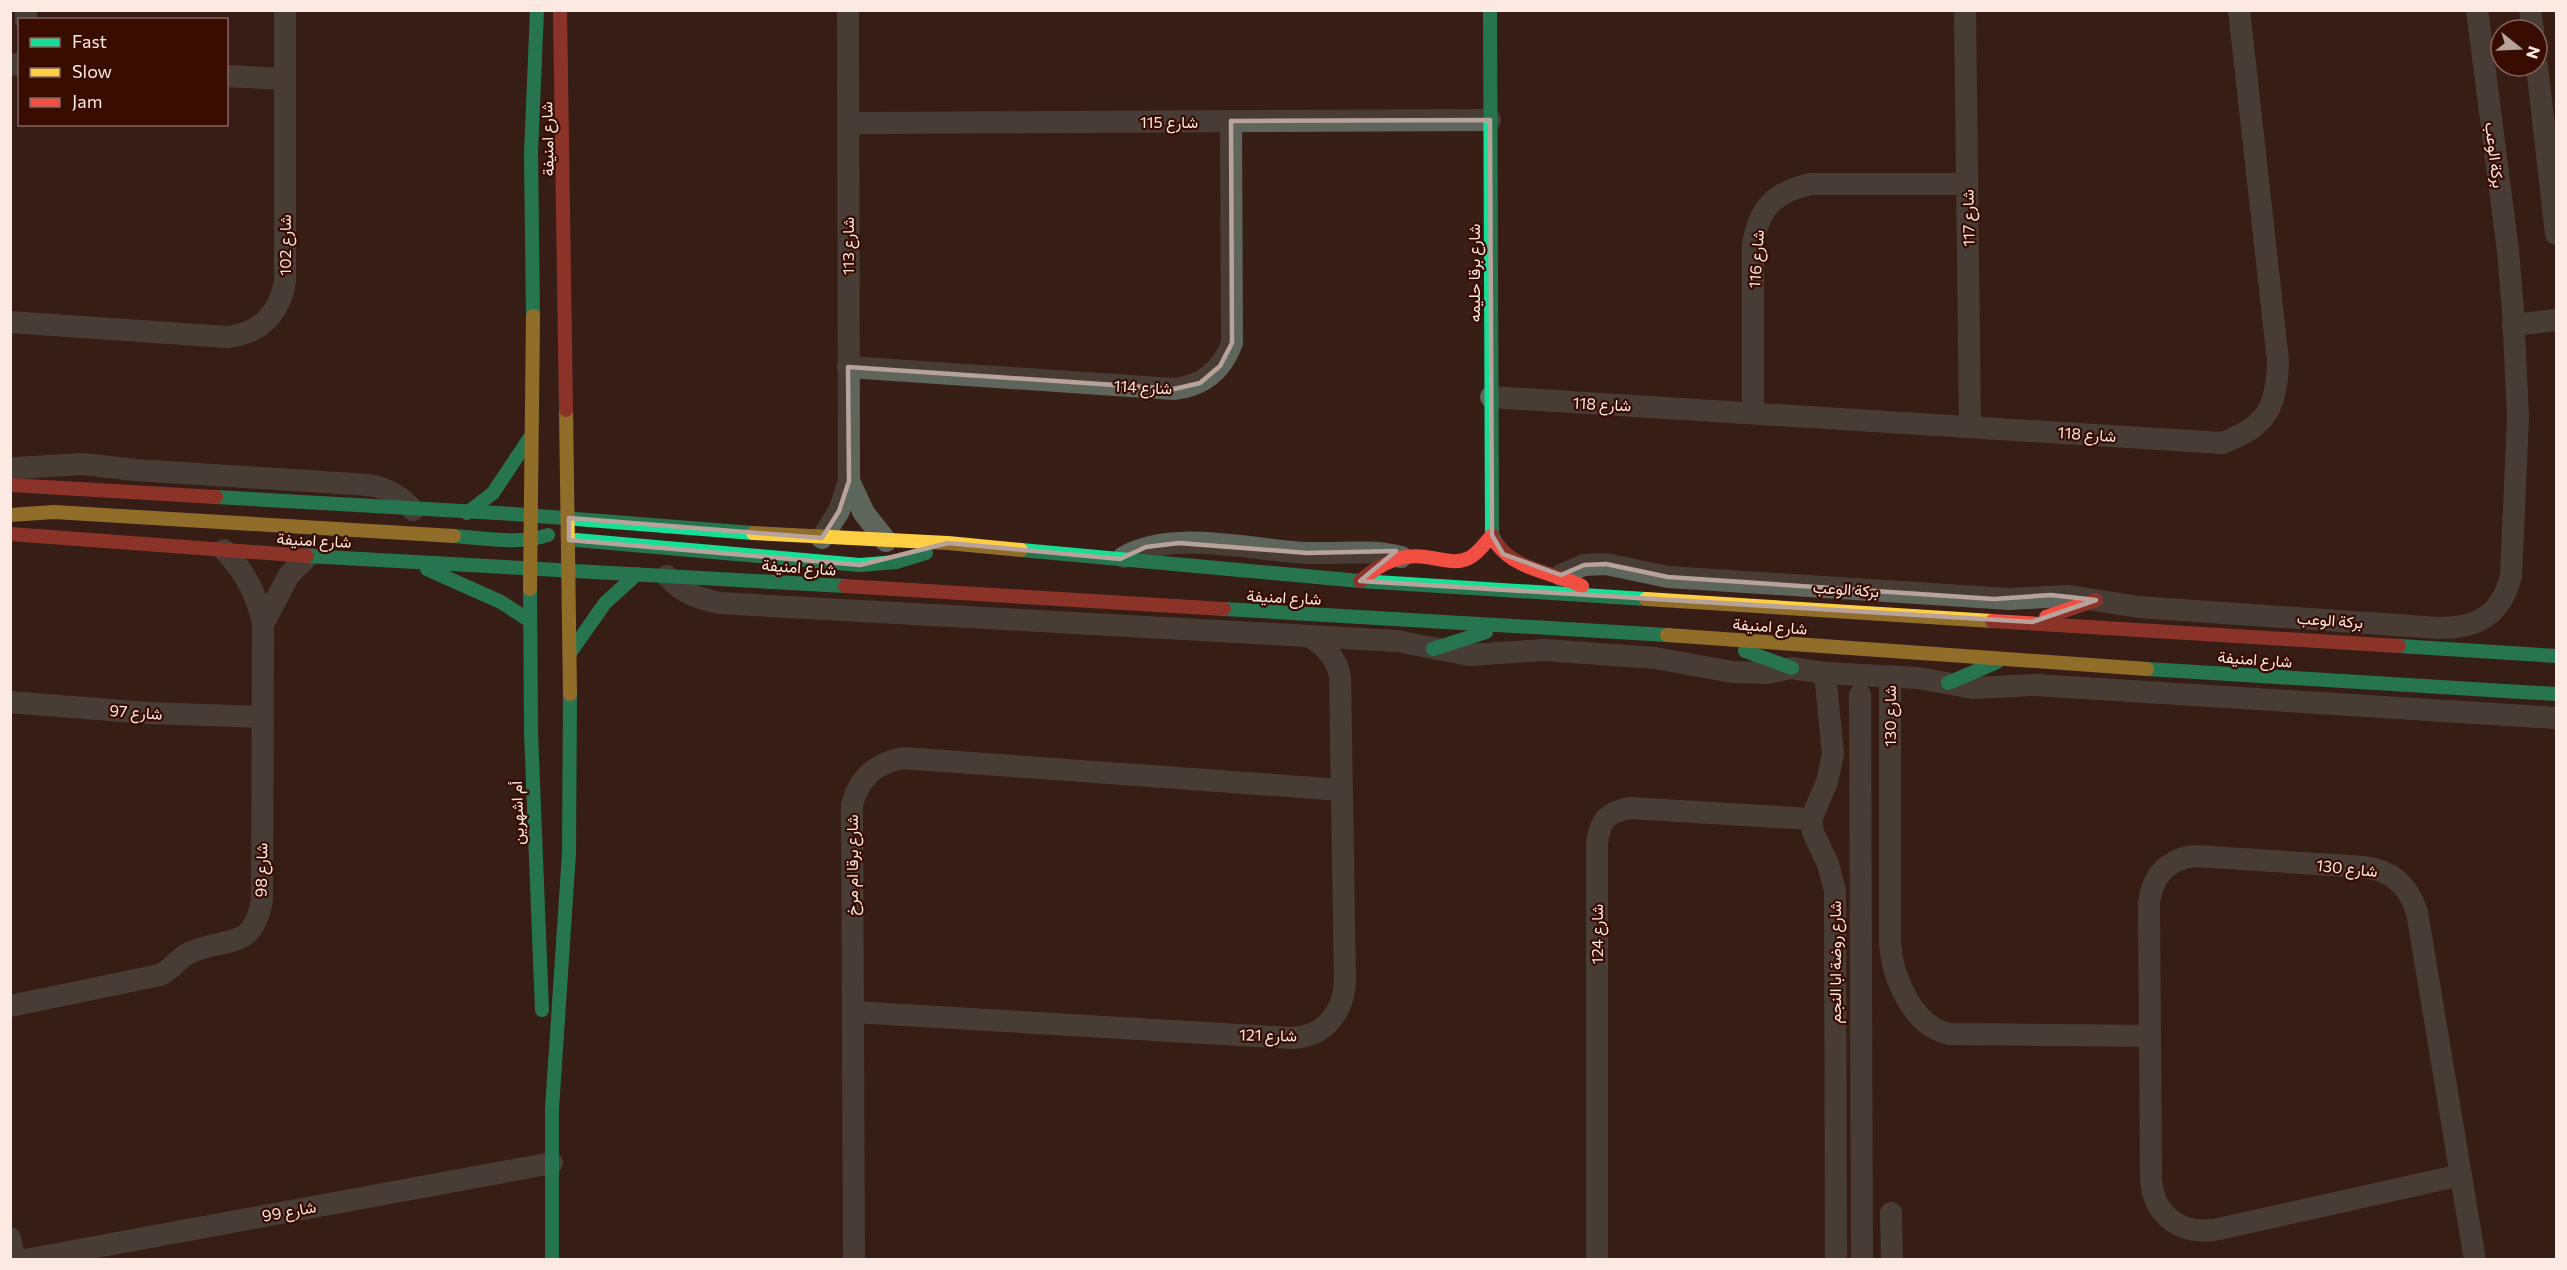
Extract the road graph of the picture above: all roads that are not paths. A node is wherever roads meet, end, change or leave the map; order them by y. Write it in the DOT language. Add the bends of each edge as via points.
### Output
graph roads {
  1 [pos="285,10"];
  2 [pos="537,10"];
  3 [pos="560,10"];
  4 [pos="848,10"];
  5 [pos="1490,10"];
  6 [pos="1965,10"];
  7 [pos="2239,10"];
  8 [pos="2476,10"];
  9 [pos="228,76"];
  10 [pos="2538,78"];
  11 [pos="285,79"];
  12 [pos="1490,120"];
  13 [pos="1231,121"];
  14 [pos="848,123"];
  15 [pos="1967,184"];
  16 [pos="2556,234"];
  17 [pos="533,258"];
  18 [pos="547,306"];
  19 [pos="2556,320"];
  20 [pos="10,322"];
  21 [pos="2513,325"];
  22 [pos="848,367"];
  23 [pos="1491,398"];
  24 [pos="1754,413"];
  25 [pos="1970,426"];
  26 [pos="531,436"];
  27 [pos="12,472"];
  28 [pos="849,481"];
  29 [pos="41,487"];
  30 [pos="548,500"];
  31 [pos="413,510"];
  32 [pos="467,513"];
  33 [pos="10,515"];
  34 [pos="530,516"];
  35 [pos="549,517"];
  36 [pos="569,518"];
  37 [pos="10,534"];
  38 [pos="1492,535"];
  39 [pos="822,538"];
  40 [pos="530,540"];
  41 [pos="569,540"];
  42 [pos="886,541"];
  43 [pos="549,543"];
  44 [pos="948,543"];
  45 [pos="224,550"];
  46 [pos="308,556"];
  47 [pos="1401,557"];
  48 [pos="1120,559"];
  49 [pos="410,562"];
  50 [pos="1461,562"];
  51 [pos="1525,565"];
  52 [pos="530,567"];
  53 [pos="1484,567"];
  54 [pos="1499,567"];
  55 [pos="551,568"];
  56 [pos="569,569"];
  57 [pos="637,574"];
  58 [pos="1561,575"];
  59 [pos="668,576"];
  60 [pos="1360,580"];
  61 [pos="550,585"];
  62 [pos="1595,595"];
  63 [pos="2096,600"];
  64 [pos="530,621"];
  65 [pos="2032,622"];
  66 [pos="263,624"];
  67 [pos="1284,624"];
  68 [pos="1504,626"];
  69 [pos="1310,637"];
  70 [pos="1710,638"];
  71 [pos="1377,641"];
  72 [pos="1432,649"];
  73 [pos="570,653"];
  74 [pos="2556,656"];
  75 [pos="2004,660"];
  76 [pos="1792,668"];
  77 [pos="1825,673"];
  78 [pos="1340,676"];
  79 [pos="1890,676"];
  80 [pos="1948,683"];
  81 [pos="2556,694"];
  82 [pos="1860,695"];
  83 [pos="10,702"];
  84 [pos="261,717"];
  85 [pos="2556,718"];
  86 [pos="555,732"];
  87 [pos="570,764"];
  88 [pos="1342,790"];
  89 [pos="1812,819"];
  90 [pos="10,1005"];
  91 [pos="853,1012"];
  92 [pos="2150,1036"];
  93 [pos="552,1109"];
  94 [pos="552,1163"];
  95 [pos="2461,1175"];
  96 [pos="1891,1213"];
  97 [pos="10,1238"];
  98 [pos="15,1260"];
  99 [pos="25,1260"];
  100 [pos="552,1260"];
  101 [pos="854,1260"];
  102 [pos="1597,1260"];
  103 [pos="1836,1260"];
  104 [pos="1862,1260"];
  105 [pos="1892,1260"];
  106 [pos="2475,1260"];
  1 -- 11 [label="street, شارع 102"];
  2 -- 17 [label="street, شارع امنيفة" via="531,153"];
  3 -- 36 [label="street, شارع امنيفة"];
  4 -- 14 [label="street, شارع 113"];
  5 -- 12 [label="street, شارع برقا حليمه"];
  6 -- 15 [label="street, شارع 117"];
  7 -- 25 [label="street, شارع 118" via="2278,361 2271,406 2244,435 2222,443"];
  8 -- 21 [label="street, بركة الوعب"];
  9 -- 11 [label="street"];
  10 -- 16 [label="street"];
  11 -- 20 [label="street, شارع 102" via="285,281 278,306 261,326 227,337"];
  12 -- 13 [label="street, شارع 115"];
  12 -- 23 [label="street, شارع برقا حليمه"];
  13 -- 14 [label="street, شارع 115"];
  13 -- 22 [label="street, شارع 114" via="1233,330 1227,355 1205,379 1187,388 1174,389"];
  14 -- 22 [label="street, شارع 113"];
  15 -- 24 [label="street, شارع 116" via="1810,184 1777,196 1764,210 1753,244"];
  15 -- 25 [label="street, شارع 117"];
  17 -- 18 [label="street"];
  17 -- 26 [label="street, شارع امنيفة"];
  19 -- 21 [label="street"];
  21 -- 63 [label="street, بركة الوعب" via="2518,418 2511,576 2503,599 2485,618 2460,628 2439,628 2139,607"];
  22 -- 28 [label="street, شارع 113"];
  23 -- 24 [label="street, شارع 118"];
  23 -- 38 [label="street, شارع برقا حليمه"];
  24 -- 25 [label="street, شارع 118"];
  26 -- 32 [label="street" via="493,493"];
  26 -- 34 [label="street, شارع امنيفة"];
  27 -- 29 [label="street"];
  27 -- 31 [label="street" via="83,464 369,485 398,495"];
  28 -- 39 [label="street, شارع 113" via="839,511"];
  28 -- 42 [label="street, شارع 113" via="864,513"];
  29 -- 31 [label="street, شارع امنيفة"];
  30 -- 35 [label="street"];
  31 -- 32 [label="street, شارع امنيفة"];
  32 -- 34 [label="street, شارع امنيفة"];
  33 -- 40 [label="street" via="54,512"];
  34 -- 35 [label="street, شارع امنيفة"];
  34 -- 40 [label="street, أم اشهرين"];
  34 -- 43 [label="street"];
  35 -- 36 [label="street, شارع امنيفة"];
  35 -- 43 [label="street"];
  36 -- 39 [label="street, شارع امنيفة"];
  36 -- 41 [label="street, أم اشهرين"];
  36 -- 43 [label="street"];
  37 -- 45 [label="street, شارع امنيفة"];
  38 -- 50 [label="street" via="1476,556"];
  38 -- 51 [label="street" via="1503,554"];
  39 -- 42 [label="street, شارع امنيفة"];
  40 -- 43 [label="street"];
  40 -- 52 [label="street, أم اشهرين"];
  41 -- 43 [label="street"];
  41 -- 44 [label="street" via="861,565 905,559"];
  41 -- 56 [label="street, أم اشهرين"];
  42 -- 44 [label="street, شارع امنيفة"];
  43 -- 52 [label="street" via="535,555"];
  43 -- 55 [label="street"];
  43 -- 56 [label="street"];
  44 -- 48 [label="street, شارع امنيفة"];
  45 -- 46 [label="street, شارع امنيفة"];
  45 -- 66 [label="street, شارع 98" via="254,592"];
  46 -- 49 [label="street, شارع امنيفة"];
  46 -- 66 [label="street, شارع 98" via="290,576"];
  47 -- 48 [label="street" via="1368,551 1307,553 1179,543 1146,547"];
  47 -- 50 [label="street"];
  47 -- 60 [label="street" via="1378,566"];
  48 -- 60 [label="street, شارع امنيفة"];
  49 -- 52 [label="street, شارع امنيفة"];
  49 -- 64 [label="street" via="501,602"];
  50 -- 53 [label="street"];
  51 -- 54 [label="street"];
  51 -- 58 [label="street"];
  52 -- 55 [label="street, شارع امنيفة"];
  52 -- 64 [label="street, أم اشهرين"];
  55 -- 56 [label="street, شارع امنيفة"];
  55 -- 61 [label="street"];
  56 -- 57 [label="street, شارع امنيفة"];
  56 -- 73 [label="street, أم اشهرين"];
  57 -- 59 [label="street, شارع امنيفة"];
  57 -- 73 [label="street" via="604,603"];
  58 -- 62 [label="street"];
  58 -- 63 [label="street, بركة الوعب" via="1584,565 1606,564 1668,577 1994,598 2051,595"];
  59 -- 67 [label="street" via="682,591 718,603"];
  60 -- 62 [label="street, شارع امنيفة"];
  62 -- 65 [label="street, شارع امنيفة"];
  63 -- 65 [label="street"];
  64 -- 93 [label="street, أم اشهرين" via="541,1005"];
  65 -- 74 [label="street, شارع امنيفة"];
  66 -- 84 [label="street, شارع 98"];
  67 -- 68 [label="street, شارع امنيفة"];
  67 -- 69 [label="street"];
  68 -- 70 [label="street, شارع امنيفة"];
  68 -- 72 [label="street"];
  69 -- 71 [label="street"];
  69 -- 78 [label="street, شارع 121" via="1333,657"];
  70 -- 75 [label="street, شارع امنيفة"];
  70 -- 76 [label="street"];
  71 -- 72 [label="street"];
  71 -- 78 [label="street" via="1353,659"];
  72 -- 76 [label="street" via="1469,655 1544,650 1655,658 1750,673"];
  73 -- 87 [label="street, أم اشهرين"];
  75 -- 80 [label="street"];
  75 -- 81 [label="street, شارع امنيفة"];
  76 -- 77 [label="street"];
  77 -- 79 [label="street"];
  77 -- 89 [label="street" via="1833,754 1827,783"];
  78 -- 88 [label="street, شارع 121"];
  79 -- 80 [label="street"];
  79 -- 92 [label="street, شارع 130" via="1890,942 1895,973 1909,1000 1934,1029 1950,1034"];
  80 -- 85 [label="street" via="1973,688 2036,685"];
  82 -- 104 [label="street"];
  83 -- 84 [label="street, شارع 97"];
  84 -- 90 [label="street, شارع 98" via="262,900 247,933 227,944 188,953 160,975"];
  86 -- 87 [label="street"];
  87 -- 93 [label="street, أم اشهرين" via="569,853"];
  88 -- 91 [label="street, شارع 121" via="1344,994 1329,1024 1310,1035 1290,1038"];
  88 -- 91 [label="street, شارع برقا ام مرخ" via="903,758 879,765 861,782 852,805"];
  89 -- 102 [label="street, شارع 124" via="1630,808 1607,816 1599,828"];
  89 -- 103 [label="street, شارع روضة ابا النجم" via="1813,832 1835,891"];
  91 -- 101 [label="street, شارع برقا ام مرخ"];
  92 -- 95 [label="street, شارع 130" via="2152,1191 2162,1213 2181,1227 2214,1230"];
  92 -- 95 [label="street, شارع 130" via="2149,903 2153,883 2166,866 2195,856 2364,867 2385,872 2409,892 2417,912"];
  93 -- 94 [label="street, أم اشهرين"];
  94 -- 99 [label="street, شارع 99"];
  94 -- 100 [label="street, أم اشهرين"];
  95 -- 106 [label="street, شارع 130"];
  96 -- 105 [label="street"];
  97 -- 98 [label="street"];
}
